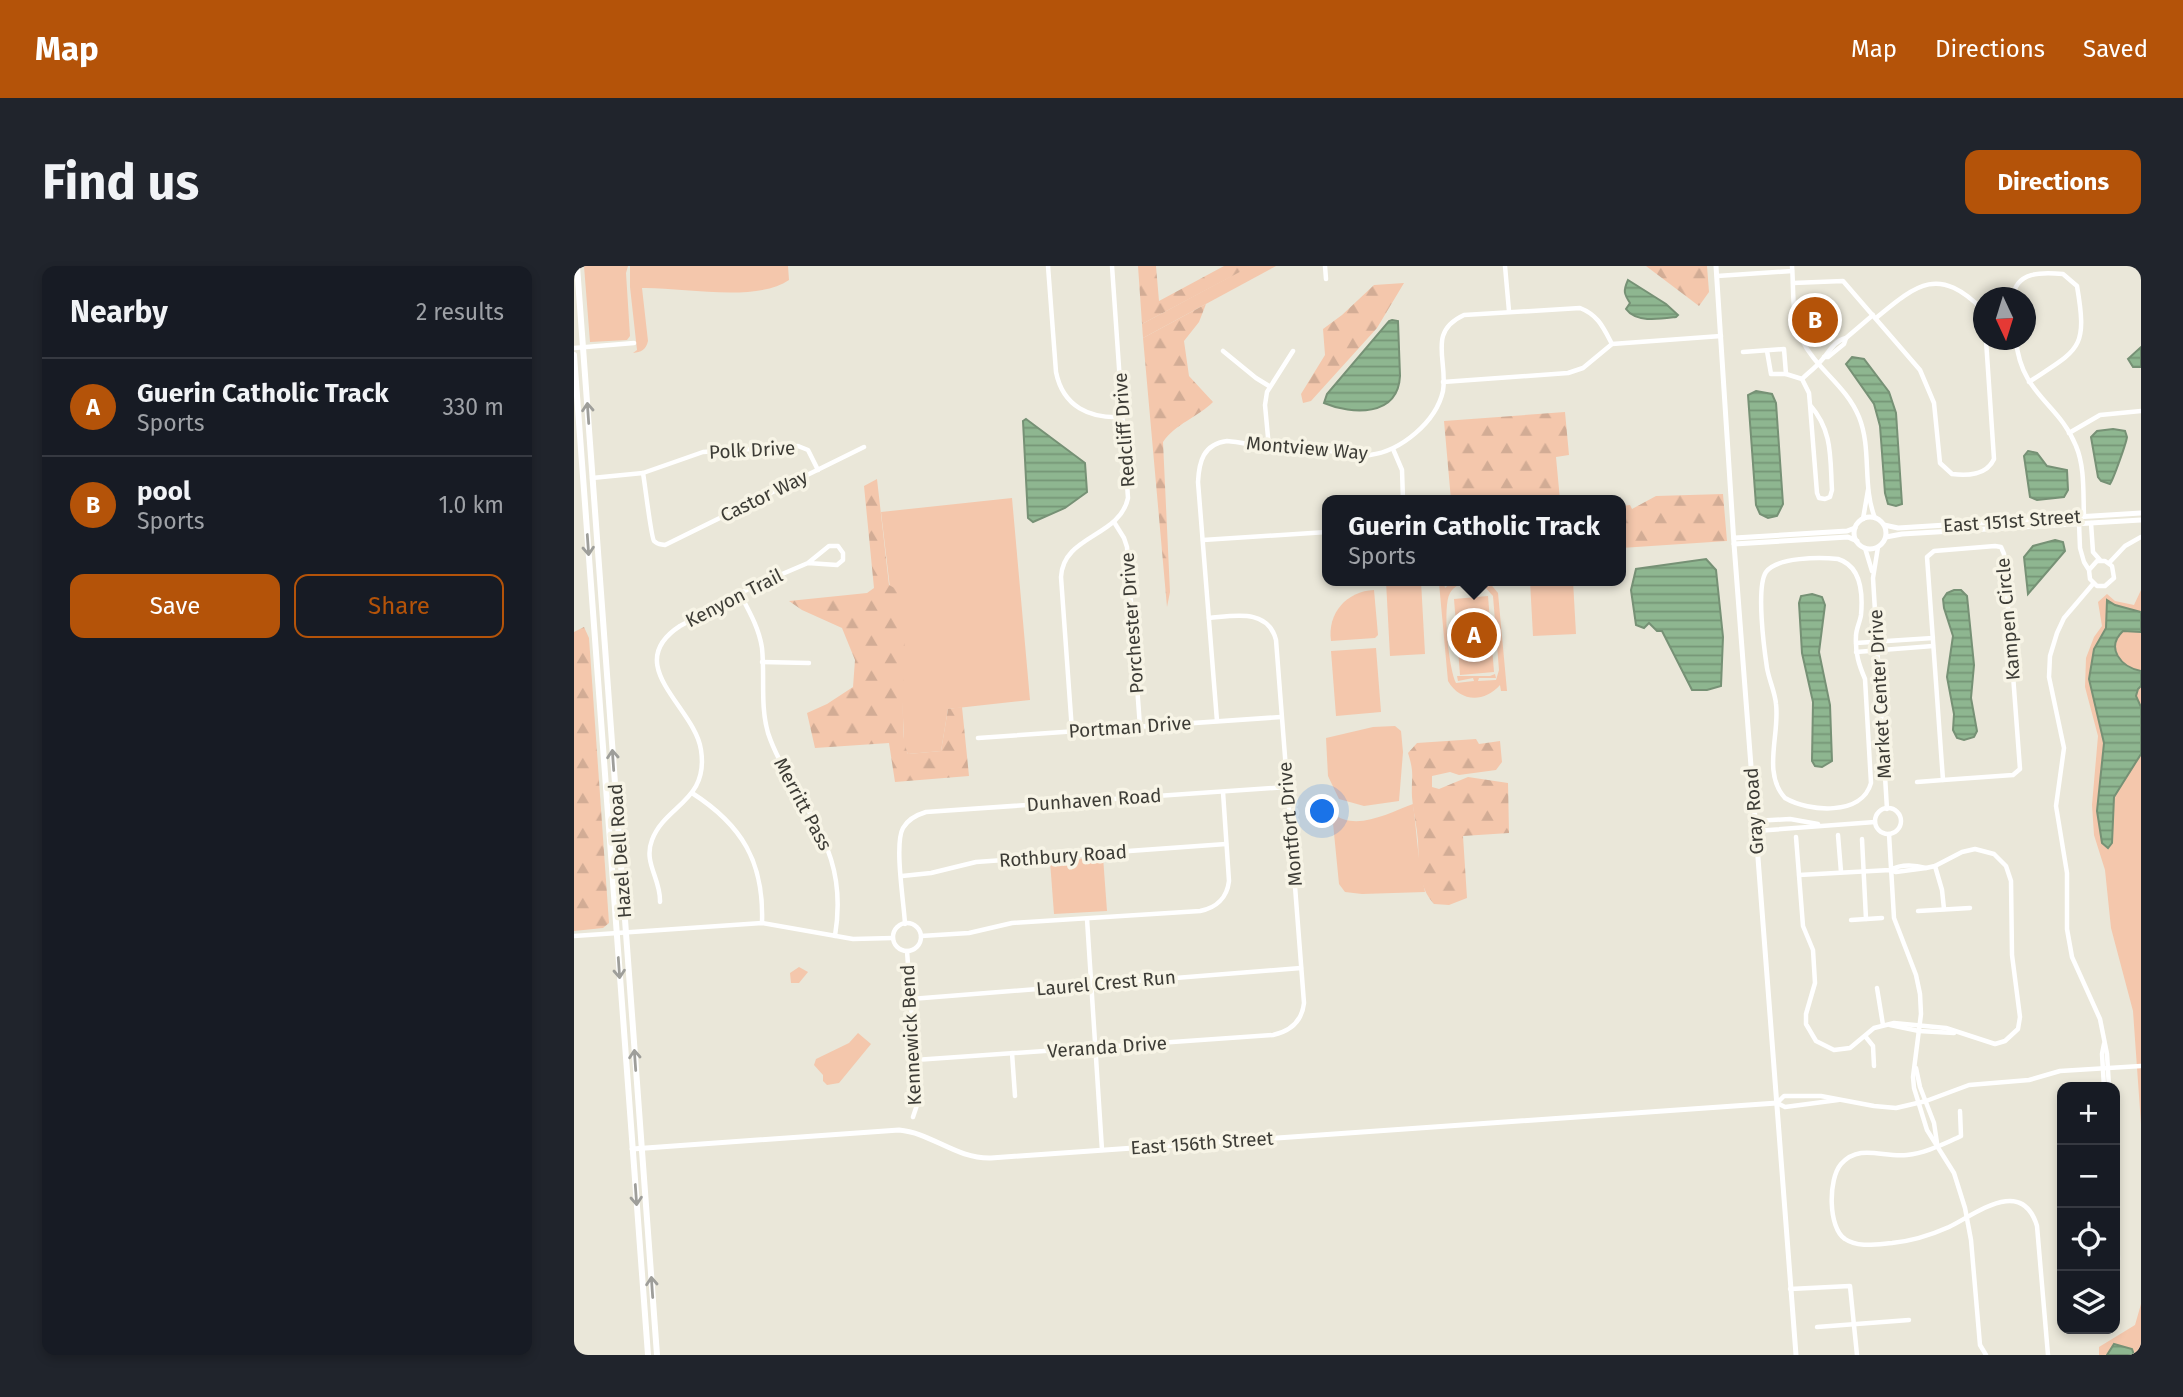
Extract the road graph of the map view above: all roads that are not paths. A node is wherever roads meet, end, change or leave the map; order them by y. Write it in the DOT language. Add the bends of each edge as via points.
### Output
graph roads {
  1 [pos="577,266"];
  2 [pos="1048,266"];
  3 [pos="1112,266"];
  4 [pos="1325,266"];
  5 [pos="1505,266"];
  6 [pos="1716,266"];
  7 [pos="1792,269"];
  8 [pos="1717,276"];
  9 [pos="1326,279"];
  10 [pos="1793,283"];
  11 [pos="2015,287"];
  12 [pos="1973,299"];
  13 [pos="1509,311"];
  14 [pos="1875,316"];
  15 [pos="1721,336"];
  16 [pos="634,343"];
  17 [pos="1612,344"];
  18 [pos="583,347"];
  19 [pos="574,348"];
  20 [pos="1987,350"];
  21 [pos="2017,350"];
  22 [pos="1223,351"];
  23 [pos="1293,351"];
  24 [pos="1767,351"];
  25 [pos="1743,352"];
  26 [pos="574,355"];
  27 [pos="1819,364"];
  28 [pos="1786,374"];
  29 [pos="1802,379"];
  30 [pos="1444,382"];
  31 [pos="2029,382"];
  32 [pos="1269,386"];
  33 [pos="1810,405"];
  34 [pos="2141,411"];
  35 [pos="1123,417"];
  36 [pos="2070,433"];
  37 [pos="864,447"];
  38 [pos="1269,447"];
  39 [pos="1393,449"];
  40 [pos="818,470"];
  41 [pos="643,473"];
  42 [pos="592,478"];
  43 [pos="1868,486"];
  44 [pos="1402,495"];
  45 [pos="2141,513"];
  46 [pos="2084,516"];
  47 [pos="1875,518"];
  48 [pos="1863,519"];
  49 [pos="2141,520"];
  50 [pos="1114,522"];
  51 [pos="2079,523"];
  52 [pos="2091,523"];
  53 [pos="1884,525"];
  54 [pos="1856,528"];
  55 [pos="1322,532"];
  56 [pos="1886,537"];
  57 [pos="2141,537"];
  58 [pos="1203,540"];
  59 [pos="1734,541"];
  60 [pos="1857,541"];
  61 [pos="1878,547"];
  62 [pos="1865,548"];
  63 [pos="2101,561"];
  64 [pos="808,563"];
  65 [pos="2109,563"];
  66 [pos="2089,569"];
  67 [pos="1873,579"];
  68 [pos="2093,583"];
  69 [pos="740,594"];
  70 [pos="1209,618"];
  71 [pos="1933,638"];
  72 [pos="1877,642"];
  73 [pos="1856,643"];
  74 [pos="1933,646"];
  75 [pos="1878,650"];
  76 [pos="1856,652"];
  77 [pos="762,662"];
  78 [pos="809,663"];
  79 [pos="1281,717"];
  80 [pos="1217,722"];
  81 [pos="1140,727"];
  82 [pos="1072,731"];
  83 [pos="978,738"];
  84 [pos="1943,780"];
  85 [pos="1917,782"];
  86 [pos="1287,787"];
  87 [pos="1223,792"];
  88 [pos="692,793"];
  89 [pos="1887,808"];
  90 [pos="1755,821"];
  91 [pos="1875,822"];
  92 [pos="1822,825"];
  93 [pos="1756,831"];
  94 [pos="1889,834"];
  95 [pos="1838,835"];
  96 [pos="1796,838"];
  97 [pos="1862,839"];
  98 [pos="1227,844"];
  99 [pos="1935,866"];
  100 [pos="1890,870"];
  101 [pos="1864,871"];
  102 [pos="1841,873"];
  103 [pos="1799,875"];
  104 [pos="902,876"];
  105 [pos="660,902"];
  106 [pos="1970,908"];
  107 [pos="1944,909"];
  108 [pos="1918,911"];
  109 [pos="1882,918"];
  110 [pos="1087,919"];
  111 [pos="1866,919"];
  112 [pos="1851,920"];
  113 [pos="762,923"];
  114 [pos="905,923"];
  115 [pos="621,933"];
  116 [pos="574,936"];
  117 [pos="835,936"];
  118 [pos="920,936"];
  119 [pos="893,938"];
  120 [pos="907,951"];
  121 [pos="1301,968"];
  122 [pos="1091,983"];
  123 [pos="1877,988"];
  124 [pos="911,999"];
  125 [pos="1296,1024"];
  126 [pos="1886,1025"];
  127 [pos="1919,1028"];
  128 [pos="1864,1036"];
  129 [pos="1096,1048"];
  130 [pos="1012,1053"];
  131 [pos="915,1060"];
  132 [pos="1874,1066"];
  133 [pos="2141,1066"];
  134 [pos="1915,1067"];
  135 [pos="2106,1068"];
  136 [pos="2107,1082"];
  137 [pos="1015,1096"];
  138 [pos="1838,1100"];
  139 [pos="1926,1101"];
  140 [pos="1777,1102"];
  141 [pos="1919,1104"];
  142 [pos="1960,1111"];
  143 [pos="913,1117"];
  144 [pos="1933,1119"];
  145 [pos="1924,1122"];
  146 [pos="1961,1136"];
  147 [pos="1966,1141"];
  148 [pos="1938,1146"];
  149 [pos="642,1148"];
  150 [pos="632,1149"];
  151 [pos="1102,1150"];
  152 [pos="1967,1217"];
  153 [pos="1790,1289"];
  154 [pos="1909,1320"];
  155 [pos="1855,1324"];
  156 [pos="1816,1327"];
  157 [pos="648,1355"];
  158 [pos="657,1355"];
  159 [pos="1796,1355"];
  160 [pos="1857,1355"];
  161 [pos="1986,1355"];
  162 [pos="2048,1355"];
  1 -- 18 [label="main road, Hazel Dell Road"];
  2 -- 35 [label="street" via="1060,386 1086,413"];
  3 -- 35 [label="street, Redcliff Drive"];
  4 -- 9 [label="street"];
  5 -- 13 [label="street"];
  6 -- 8 [label="street, Gray Road"];
  7 -- 8 [label="street"];
  7 -- 10 [label="street"];
  8 -- 15 [label="street, Gray Road"];
  10 -- 14 [label="street" via="1841,280"];
  10 -- 27 [label="street" via="1799,334"];
  11 -- 31 [label="street" via="2027,275 2044,274 2063,274 2077,286 2080,338 2071,354"];
  12 -- 14 [label="street" via="1951,281 1928,278"];
  13 -- 17 [label="street, Montview Way" via="1580,308 1599,320"];
  13 -- 30 [label="street, Montview Way" via="1464,315 1448,326 1441,343"];
  14 -- 20 [label="street" via="1912,357 1927,384 1934,402 1939,458 1943,468 1957,475 1980,472 1992,464"];
  14 -- 27 [label="street"];
  15 -- 17 [label="street"];
  15 -- 59 [label="street, Gray Road"];
  16 -- 18 [label="street"];
  17 -- 30 [label="street" via="1583,368 1568,373"];
  18 -- 19 [label="street"];
  42 -- 18 [label="main road, Hazel Dell Road, one-way"];
  21 -- 31 [label="street"];
  22 -- 32 [label="street"];
  23 -- 32 [label="street"];
  24 -- 25 [label="street"];
  24 -- 28 [label="street" via="1770,374"];
  24 -- 28 [label="street" via="1784,349"];
  26 -- 115 [label="main road, Hazel Dell Road, one-way"];
  27 -- 29 [label="street"];
  27 -- 43 [label="street" via="1843,388 1860,419"];
  28 -- 29 [label="street"];
  29 -- 33 [label="street"];
  30 -- 39 [label="street, Montview Way" via="1425,424"];
  31 -- 36 [label="street"];
  32 -- 38 [label="street" via="1265,398"];
  33 -- 33 [label="street" via="1817,493 1825,499 1832,490 1829,443 1823,421"];
  34 -- 36 [label="street" via="2100,415"];
  35 -- 50 [label="street, Redcliff Drive" via="1128,498"];
  36 -- 46 [label="street" via="2081,460"];
  37 -- 40 [label="street, Castor Way"];
  38 -- 39 [label="street, Montview Way" via="1307,446 1359,456"];
  38 -- 58 [label="street, Montview Way" via="1227,441 1204,454 1198,482"];
  39 -- 44 [label="street" via="1402,470"];
  40 -- 41 [label="street, Polk Drive" via="808,450 798,446 703,452"];
  40 -- 41 [label="street, Castor Way" via="665,545 652,536"];
  41 -- 42 [label="street, Polk Drive"];
  115 -- 42 [label="main road, Hazel Dell Road, one-way"];
  43 -- 47 [label="street"];
  43 -- 48 [label="street"];
  45 -- 46 [label="street, East 151st Street"];
  46 -- 53 [label="street, East 151st Street" via="1898,528"];
  47 -- 48 [label="street"];
  47 -- 53 [label="street"];
  48 -- 54 [label="street"];
  49 -- 52 [label="street, East 151st Street"];
  50 -- 81 [label="street, Porchester Drive" via="1127,547"];
  50 -- 82 [label="street" via="1072,550 1062,567"];
  51 -- 52 [label="street, East 151st Street"];
  51 -- 56 [label="street, East 151st Street"];
  51 -- 66 [label="street" via="2082,556"];
  52 -- 63 [label="street" via="2094,552"];
  53 -- 56 [label="street"];
  54 -- 59 [label="street"];
  54 -- 60 [label="street"];
  55 -- 58 [label="street"];
  56 -- 61 [label="street"];
  57 -- 65 [label="street"];
  58 -- 70 [label="street, Montview Way"];
  59 -- 60 [label="street" via="1847,537"];
  59 -- 90 [label="street, Gray Road"];
  60 -- 62 [label="street"];
  61 -- 62 [label="street"];
  61 -- 67 [label="street, Market Center Drive"];
  62 -- 67 [label="street, Market Center Drive"];
  63 -- 65 [label="street"];
  63 -- 66 [label="street"];
  64 -- 64 [label="street, Kenyon Trail" via="836,565 843,560 843,553 838,546 829,546"];
  64 -- 69 [label="street, Kenyon Trail"];
  65 -- 68 [label="street" via="2114,570 2112,581 2101,586"];
  66 -- 68 [label="street"];
  67 -- 72 [label="street, Market Center Drive"];
  68 -- 135 [label="street" via="2060,626 2049,672 2064,748 2056,811 2067,873 2067,929 2072,957 2098,1012"];
  69 -- 77 [label="street, Merritt Pass" via="758,632"];
  69 -- 88 [label="street, Kenyon Trail" via="674,630 659,653 661,681 692,724 701,746 702,766"];
  70 -- 79 [label="street, Montfort Drive" via="1255,617 1274,631"];
  70 -- 80 [label="street, Montview Way"];
  71 -- 72 [label="street"];
  71 -- 74 [label="street, Kampen Circle"];
  71 -- 84 [label="street, Kampen Circle" via="1928,555 2001,547 2020,769 2012,775"];
  72 -- 73 [label="street"];
  72 -- 75 [label="street, Market Center Drive"];
  73 -- 76 [label="street"];
  73 -- 76 [label="street" via="1861,612 1859,580 1849,564 1838,559 1785,561 1765,574 1761,585 1767,667 1776,707 1775,775 1779,790 1790,801 1814,807 1850,805 1868,792 1865,679"];
  74 -- 75 [label="street"];
  74 -- 84 [label="street, Kampen Circle"];
  75 -- 76 [label="street"];
  75 -- 89 [label="street, Market Center Drive"];
  77 -- 78 [label="street"];
  77 -- 117 [label="street, Merritt Pass" via="763,710 772,743 832,857 838,895"];
  79 -- 80 [label="street, Portman Drive"];
  79 -- 86 [label="street, Montfort Drive"];
  80 -- 81 [label="street, Portman Drive"];
  81 -- 82 [label="street, Portman Drive"];
  82 -- 83 [label="street, Portman Drive"];
  84 -- 85 [label="street, Kampen Circle"];
  86 -- 87 [label="street, Dunhaven Road"];
  86 -- 121 [label="street, Montfort Drive"];
  87 -- 98 [label="street"];
  87 -- 104 [label="street, Dunhaven Road" via="926,812 905,825 899,840"];
  88 -- 105 [label="street" via="652,839 649,862"];
  88 -- 113 [label="street" via="724,816 745,842 760,878"];
  89 -- 91 [label="street" via="1877,814"];
  89 -- 94 [label="street" via="1897,812 1900,821 1897,830"];
  90 -- 92 [label="street" via="1790,819"];
  90 -- 93 [label="street, Gray Road"];
  91 -- 92 [label="street"];
  91 -- 94 [label="street" via="1879,831"];
  92 -- 93 [label="street"];
  93 -- 140 [label="street, Gray Road"];
  94 -- 100 [label="street"];
  95 -- 102 [label="street"];
  96 -- 103 [label="street"];
  97 -- 101 [label="street"];
  98 -- 104 [label="street, Rothbury Road" via="976,862"];
  98 -- 110 [label="street" via="1229,886 1219,903 1207,910"];
  99 -- 100 [label="street"];
  99 -- 107 [label="street"];
  99 -- 127 [label="street" via="1962,852 1982,850 2003,862 2011,881 2011,949 2019,1026 2009,1039 1995,1044 1955,1032"];
  100 -- 101 [label="street"];
  100 -- 127 [label="street" via="1895,924 1920,988"];
  101 -- 102 [label="street"];
  101 -- 111 [label="street"];
  102 -- 103 [label="street"];
  103 -- 128 [label="street" via="1803,926 1813,950 1815,983 1807,1027 1819,1044 1834,1050 1852,1046"];
  104 -- 114 [label="street"];
  106 -- 107 [label="street"];
  107 -- 108 [label="street"];
  109 -- 111 [label="street"];
  110 -- 118 [label="street" via="1012,923 969,933"];
  110 -- 122 [label="street"];
  111 -- 112 [label="street"];
  113 -- 115 [label="street"];
  113 -- 117 [label="street"];
  114 -- 118 [label="street, Kennewick Bend" via="917,928"];
  114 -- 119 [label="street, Kennewick Bend" via="897,927"];
  115 -- 116 [label="street"];
  149 -- 115 [label="main road, Hazel Dell Road, one-way"];
  115 -- 150 [label="main road, Hazel Dell Road, one-way"];
  117 -- 119 [label="street"];
  118 -- 120 [label="street, Kennewick Bend" via="917,947"];
  119 -- 120 [label="street, Kennewick Bend" via="898,949"];
  120 -- 124 [label="street, Kennewick Bend"];
  121 -- 122 [label="street, Laurel Crest Run"];
  121 -- 125 [label="street, Montfort Drive" via="1304,1003"];
  122 -- 124 [label="street, Laurel Crest Run"];
  122 -- 129 [label="street"];
  123 -- 126 [label="street"];
  124 -- 131 [label="street, Kennewick Bend"];
  125 -- 129 [label="street, Veranda Drive" via="1273,1035"];
  126 -- 127 [label="street"];
  126 -- 128 [label="street"];
  127 -- 134 [label="street"];
  128 -- 132 [label="street" via="1873,1046"];
  129 -- 130 [label="street, Veranda Drive"];
  129 -- 151 [label="street"];
  130 -- 131 [label="street, Veranda Drive"];
  130 -- 137 [label="street"];
  131 -- 143 [label="street, Kennewick Bend" via="918,1101"];
  133 -- 135 [label="street"];
  134 -- 139 [label="street"];
  134 -- 141 [label="street" via="1913,1083"];
  135 -- 136 [label="street"];
  135 -- 139 [label="street" via="1969,1085"];
  138 -- 140 [label="street" via="1786,1107"];
  138 -- 140 [label="street" via="1809,1095 1784,1096"];
  138 -- 141 [label="street" via="1888,1108"];
  139 -- 141 [label="street"];
  139 -- 144 [label="street"];
  140 -- 151 [label="street, East 156th Street"];
  140 -- 153 [label="street, Gray Road"];
  141 -- 145 [label="street"];
  142 -- 146 [label="street"];
  144 -- 145 [label="street"];
  144 -- 148 [label="street"];
  145 -- 148 [label="street"];
  146 -- 147 [label="street"];
  146 -- 148 [label="street"];
  148 -- 152 [label="street" via="1954,1173"];
  148 -- 152 [label="street" via="1902,1155 1863,1152 1845,1160 1832,1184 1836,1227 1854,1243 1888,1243 1934,1233"];
  149 -- 150 [label="street, East 156th Street"];
  149 -- 151 [label="street, East 156th Street" via="893,1130 919,1134 980,1158"];
  158 -- 149 [label="main road, Hazel Dell Road, one-way"];
  150 -- 157 [label="main road, Hazel Dell Road, one-way"];
  152 -- 161 [label="street" via="1980,1345"];
  152 -- 162 [label="street" via="2004,1201 2021,1204 2034,1216"];
  153 -- 155 [label="street" via="1850,1286"];
  153 -- 159 [label="street, Gray Road"];
  154 -- 155 [label="street"];
  155 -- 156 [label="street"];
  155 -- 160 [label="street"];
}
